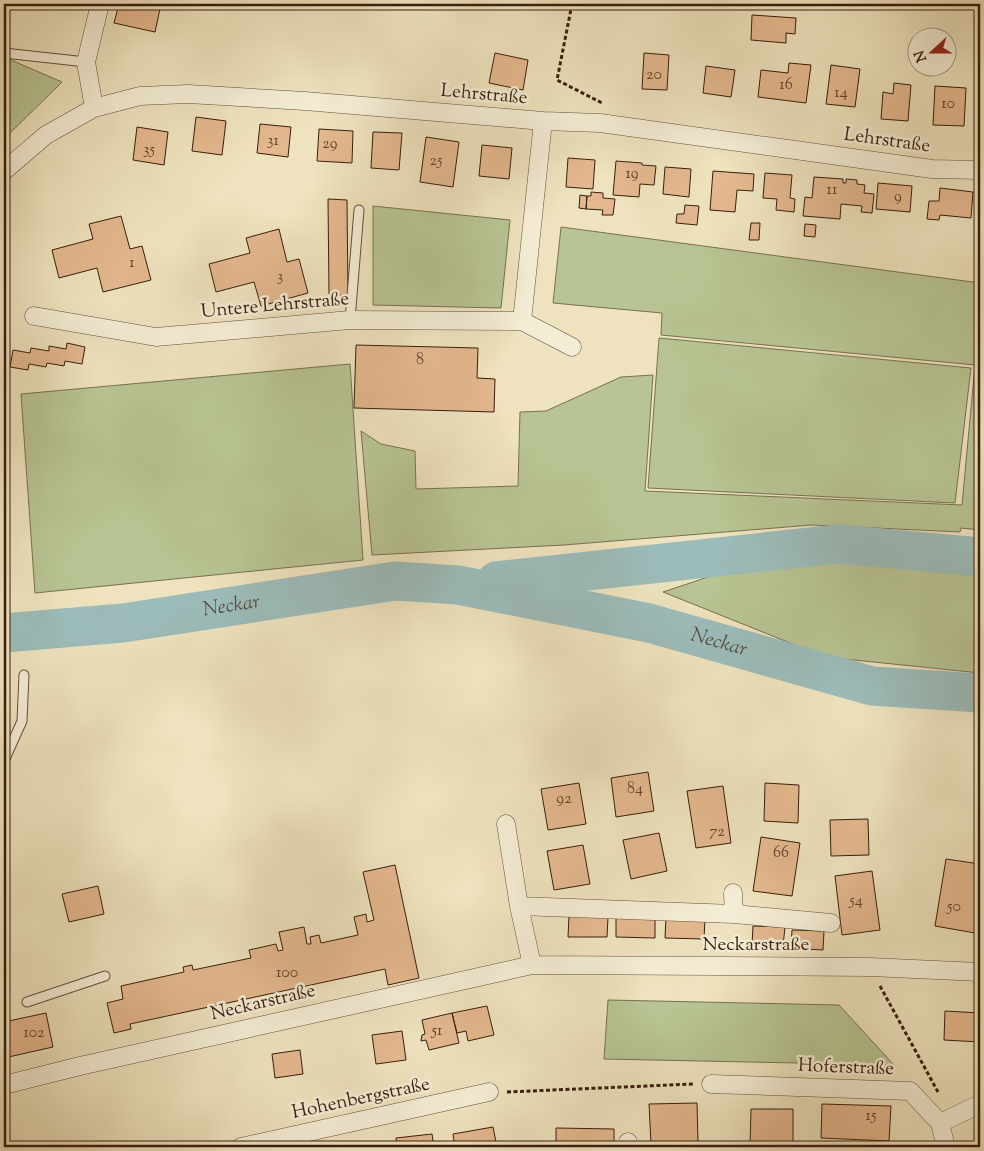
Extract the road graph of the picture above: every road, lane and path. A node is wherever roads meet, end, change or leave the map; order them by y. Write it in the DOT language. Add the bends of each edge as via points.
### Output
graph roads {
  1 [pos="100,4"];
  2 [pos="572,4"];
  3 [pos="4,53"];
  4 [pos="86,62"];
  5 [pos="94,108"];
  6 [pos="543,121"];
  7 [pos="600,123"];
  8 [pos="980,170"];
  9 [pos="4,171"];
  10 [pos="358,210"];
  11 [pos="34,316"];
  12 [pos="350,320"];
  13 [pos="522,322"];
  14 [pos="572,347"];
  15 [pos="24,675"];
  16 [pos="4,761"];
  17 [pos="506,824"];
  18 [pos="733,893"];
  19 [pos="519,906"];
  20 [pos="734,914"];
  21 [pos="831,923"];
  22 [pos="532,965"];
  23 [pos="870,967"];
  24 [pos="980,972"];
  25 [pos="105,976"];
  26 [pos="27,1002"];
  27 [pos="711,1084"];
  28 [pos="4,1085"];
  29 [pos="489,1092"];
  30 [pos="980,1104"];
  31 [pos="940,1123"];
  32 [pos="241,1147"];
  33 [pos="946,1147"];
  1 -- 4 [label="street"];
  2 -- 7 [label="path" via="557,80 602,102"];
  3 -- 4 [label="lane"];
  4 -- 5 [label="street"];
  5 -- 6 [label="street, Lehrstraße" via="140,96 188,94"];
  5 -- 9 [label="street, Lehrstraße" via="46,135"];
  6 -- 7 [label="street, Lehrstraße"];
  6 -- 13 [label="street"];
  7 -- 8 [label="street, Lehrstraße" via="932,169"];
  10 -- 12 [label="lane"];
  11 -- 12 [label="street, Untere Lehrstraße" via="156,337"];
  12 -- 13 [label="street, Untere Lehrstraße"];
  13 -- 14 [label="street, Untere Lehrstraße"];
  15 -- 16 [label="lane" via="22,721"];
  17 -- 19 [label="street"];
  18 -- 20 [label="street, Neckarstraße"];
  19 -- 20 [label="street, Neckarstraße"];
  19 -- 22 [label="street"];
  20 -- 21 [label="street, Neckarstraße"];
  22 -- 23 [label="street, Neckarstraße"];
  22 -- 28 [label="street, Neckarstraße"];
  23 -- 24 [label="street, Neckarstraße"];
  23 -- 31 [label="path" via="938,1090"];
  25 -- 26 [label="lane"];
  27 -- 29 [label="path"];
  27 -- 31 [label="street, Hoferstraße" via="910,1091"];
  29 -- 32 [label="street, Hohenbergstraße"];
  30 -- 31 [label="street"];
  31 -- 33 [label="street, Hoferstraße"];
}
